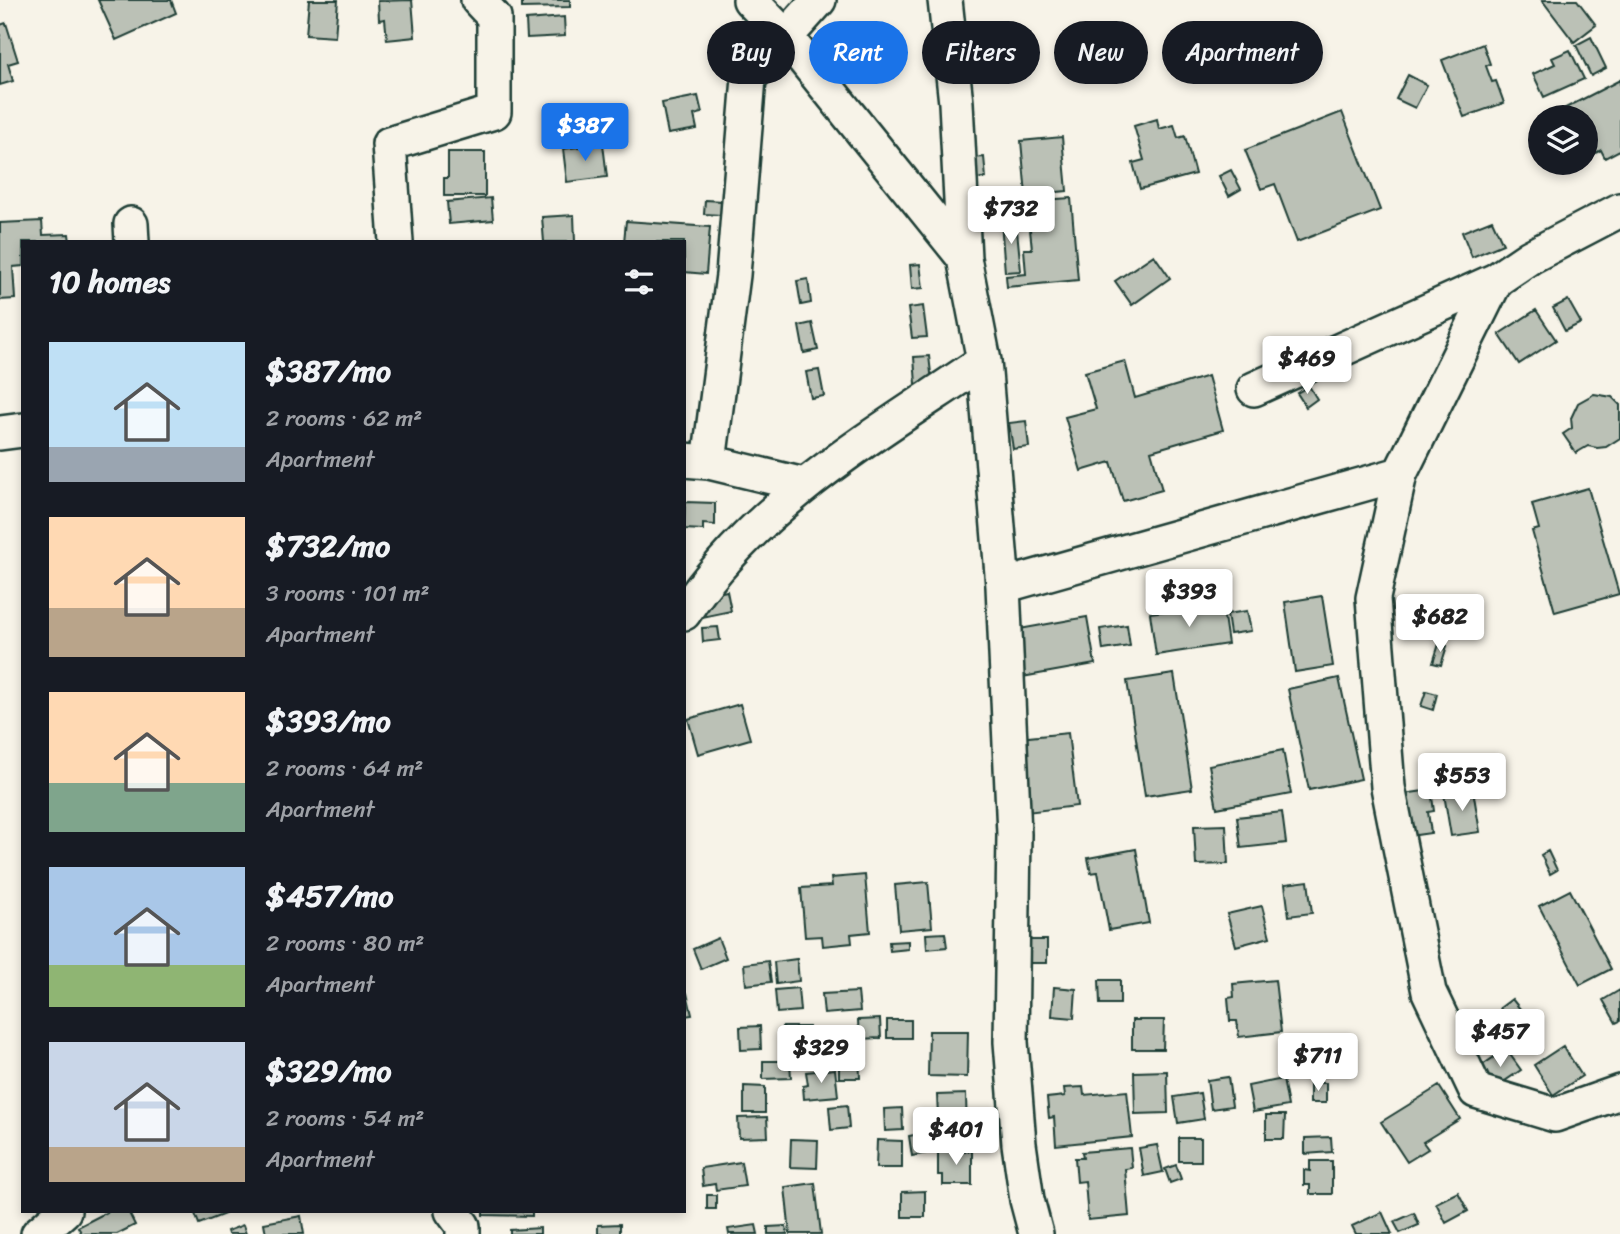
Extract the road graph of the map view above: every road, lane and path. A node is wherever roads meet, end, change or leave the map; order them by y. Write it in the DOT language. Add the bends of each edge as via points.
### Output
graph roads {
  1 [pos="478,0"];
  2 [pos="750,0"];
  3 [pos="819,0"];
  4 [pos="945,0"];
  5 [pos="770,21"];
  6 [pos="795,27"];
  7 [pos="795,48"];
  8 [pos="749,84"];
  9 [pos="1620,211"];
  10 [pos="396,240"];
  11 [pos="964,258"];
  12 [pos="1496,280"];
  13 [pos="984,361"];
  14 [pos="1254,389"];
  15 [pos="21,430"];
  16 [pos="0,433"];
  17 [pos="697,461"];
  18 [pos="1400,474"];
  19 [pos="804,485"];
  20 [pos="1003,586"];
  21 [pos="686,610"];
  22 [pos="1620,1092"];
  23 [pos="62,1213"];
  24 [pos="453,1213"];
  25 [pos="38,1234"];
  26 [pos="463,1234"];
  27 [pos="1036,1234"];
  1 -- 10 [label="street" via="494,17 494,112 389,145"];
  2 -- 5 [label="street"];
  3 -- 6 [label="street"];
  4 -- 11 [label="street"];
  7 -- 11 [label="street"];
  8 -- 17 [label="street" via="733,275"];
  9 -- 12 [label="street" via="1530,257"];
  11 -- 13 [label="street"];
  12 -- 14 [label="street"];
  12 -- 18 [label="street"];
  13 -- 19 [label="street"];
  13 -- 20 [label="street"];
  15 -- 16 [label="street"];
  17 -- 19 [label="street"];
  18 -- 20 [label="street"];
  18 -- 22 [label="street" via="1373,598 1388,787 1429,992 1476,1091 1555,1115"];
  19 -- 21 [label="street" via="749,534"];
  20 -- 27 [label="street" via="1014,834 1011,1042 1019,1144"];
  23 -- 25 [label="street"];
  24 -- 26 [label="street"];
}
